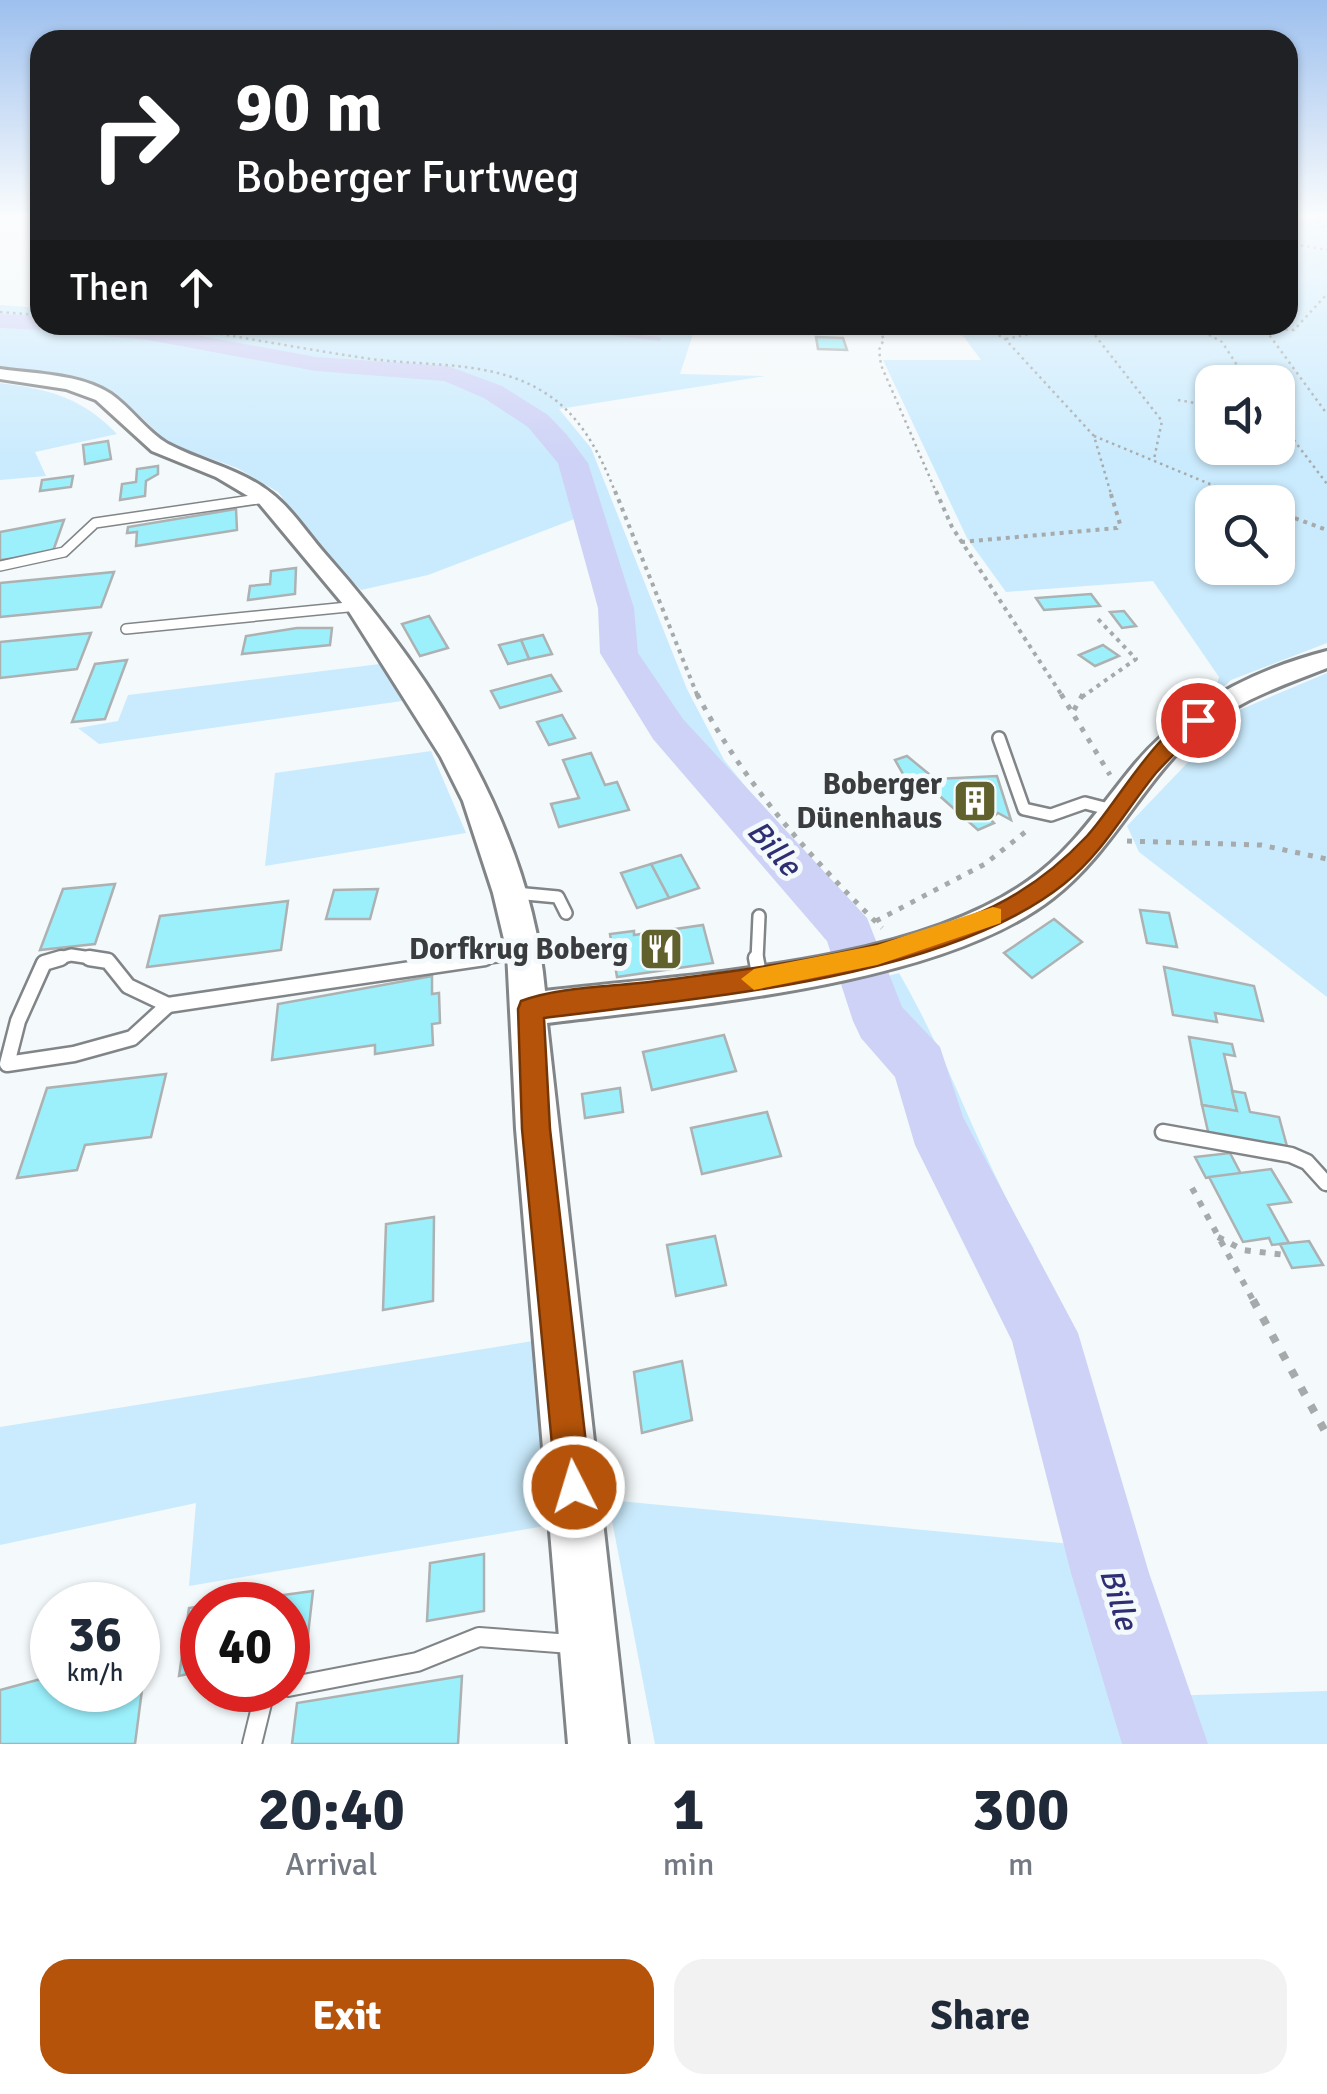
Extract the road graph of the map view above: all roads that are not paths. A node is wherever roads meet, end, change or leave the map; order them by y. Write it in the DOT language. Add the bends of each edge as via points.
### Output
graph roads {
  1 [pos="0,374"];
  2 [pos="265,498"];
  3 [pos="0,566"];
  4 [pos="358,606"];
  5 [pos="126,629"];
  6 [pos="1327,659"];
  7 [pos="1000,738"];
  8 [pos="1120,805"];
  9 [pos="510,894"];
  10 [pos="566,913"];
  11 [pos="758,916"];
  12 [pos="524,952"];
  13 [pos="760,978"];
  14 [pos="168,1005"];
  15 [pos="530,1009"];
  16 [pos="4,1068"];
  17 [pos="1163,1132"];
  18 [pos="1326,1183"];
  19 [pos="590,1645"];
  20 [pos="310,1683"];
  21 [pos="260,1712"];
  22 [pos="252,1744"];
  23 [pos="598,1744"];
  1 -- 2 [label="street" via="102,396 160,448"];
  2 -- 3 [label="lane" via="95,523 58,558"];
  2 -- 4 [label="street"];
  4 -- 5 [label="lane"];
  4 -- 9 [label="street" via="455,756"];
  6 -- 8 [label="street" via="1216,707 1180,733"];
  7 -- 8 [label="lane" via="1024,809 1039,815 1085,804"];
  8 -- 13 [label="street" via="1096,840 1034,895 978,924 884,942 834,964"];
  9 -- 10 [label="lane" via="558,898"];
  9 -- 12 [label="street"];
  11 -- 13 [label="lane"];
  12 -- 14 [label="lane"];
  12 -- 15 [label="street"];
  13 -- 15 [label="street"];
  14 -- 16 [label="lane" via="132,1038"];
  14 -- 16 [label="lane" via="128,986 108,962 71,955 44,963"];
  15 -- 19 [label="street" via="536,1129"];
  17 -- 18 [label="lane" via="1291,1155"];
  19 -- 20 [label="lane" via="479,1636 417,1662"];
  19 -- 23 [label="street"];
  21 -- 22 [label="lane"];
}
